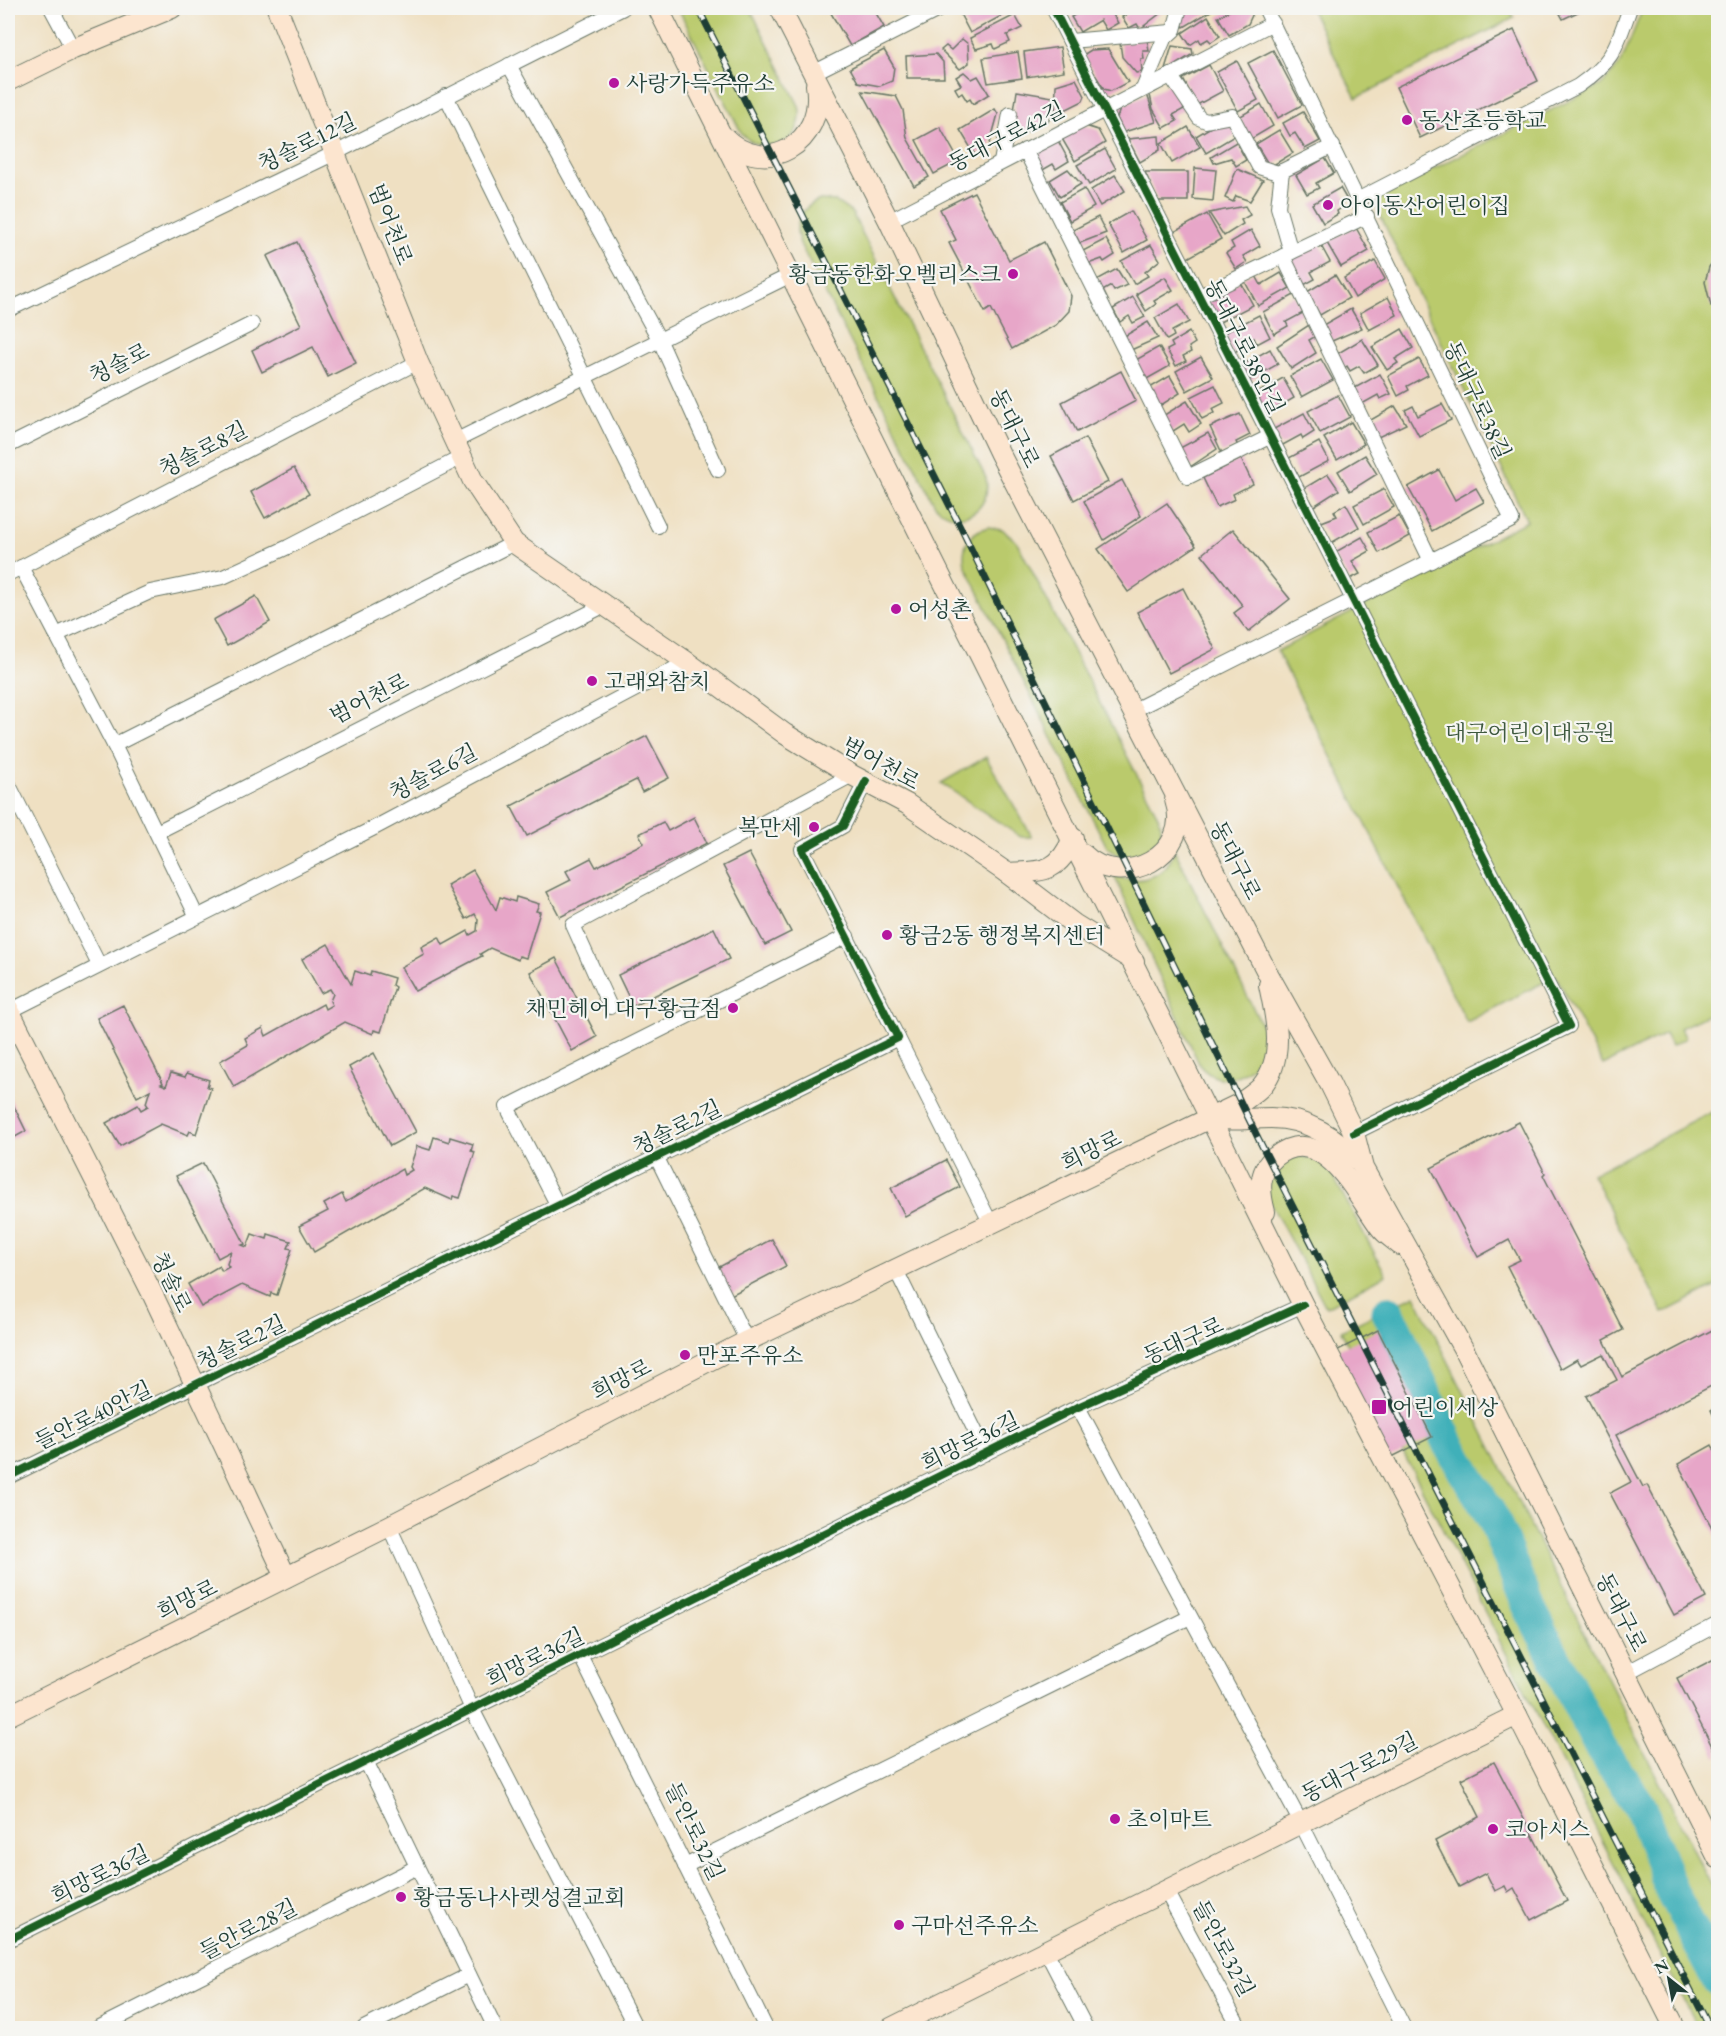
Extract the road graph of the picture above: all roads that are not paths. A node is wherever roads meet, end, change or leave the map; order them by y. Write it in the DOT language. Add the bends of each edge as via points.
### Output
graph roads {
  1 [pos="51,8"];
  2 [pos="172,8"];
  3 [pos="277,8"];
  4 [pos="622,8"];
  5 [pos="658,8"];
  6 [pos="780,8"];
  7 [pos="942,8"];
  8 [pos="1053,8"];
  9 [pos="1168,8"];
  10 [pos="1180,8"];
  11 [pos="1264,8"];
  12 [pos="1630,8"];
  13 [pos="1273,22"];
  14 [pos="1174,27"];
  15 [pos="1070,41"];
  16 [pos="73,49"];
  17 [pos="509,65"];
  18 [pos="814,74"];
  19 [pos="1170,75"];
  20 [pos="8,81"];
  21 [pos="1143,89"];
  22 [pos="446,96"];
  23 [pos="1106,108"];
  24 [pos="1010,114"];
  25 [pos="716,126"];
  26 [pos="1333,146"];
  27 [pos="1025,150"];
  28 [pos="337,152"];
  29 [pos="1001,162"];
  30 [pos="1282,171"];
  31 [pos="1359,199"];
  32 [pos="1367,216"];
  33 [pos="889,221"];
  34 [pos="1287,254"];
  35 [pos="791,275"];
  36 [pos="1200,296"];
  37 [pos="8,310"];
  38 [pos="252,324"];
  39 [pos="660,341"];
  40 [pos="418,362"];
  41 [pos="586,378"];
  42 [pos="1270,436"];
  43 [pos="8,446"];
  44 [pos="458,449"];
  45 [pos="718,470"];
  46 [pos="657,526"];
  47 [pos="514,543"];
  48 [pos="1431,561"];
  49 [pos="21,567"];
  50 [pos="8,574"];
  51 [pos="1353,600"];
  52 [pos="603,606"];
  53 [pos="56,635"];
  54 [pos="687,662"];
  55 [pos="1134,710"];
  56 [pos="114,745"];
  57 [pos="1167,777"];
  58 [pos="859,778"];
  59 [pos="8,783"];
  60 [pos="157,832"];
  61 [pos="1076,844"];
  62 [pos="1007,873"];
  63 [pos="196,915"];
  64 [pos="847,936"];
  65 [pos="1135,962"];
  66 [pos="99,965"];
  67 [pos="1267,972"];
  68 [pos="610,1007"];
  69 [pos="8,1011"];
  70 [pos="898,1038"];
  71 [pos="1210,1118"];
  72 [pos="1354,1133"];
  73 [pos="657,1158"];
  74 [pos="1362,1166"];
  75 [pos="558,1206"];
  76 [pos="992,1224"];
  77 [pos="1274,1245"];
  78 [pos="1413,1257"];
  79 [pos="896,1270"];
  80 [pos="1303,1305"];
  81 [pos="747,1341"];
  82 [pos="194,1385"];
  83 [pos="1078,1407"];
  84 [pos="986,1453"];
  85 [pos="8,1477"];
  86 [pos="389,1526"];
  87 [pos="286,1577"];
  88 [pos="1190,1617"];
  89 [pos="1719,1624"];
  90 [pos="580,1655"];
  91 [pos="1626,1673"];
  92 [pos="472,1709"];
  93 [pos="1516,1715"];
  94 [pos="8,1716"];
  95 [pos="366,1761"];
  96 [pos="1301,1823"];
  97 [pos="1719,1857"];
  98 [pos="685,1866"];
  99 [pos="417,1867"];
  100 [pos="1166,1891"];
  101 [pos="8,1940"];
  102 [pos="1046,1951"];
  103 [pos="469,1976"];
  104 [pos="918,2022"];
  105 [pos="98,2028"];
  106 [pos="364,2028"];
  107 [pos="495,2028"];
  108 [pos="636,2028"];
  109 [pos="766,2028"];
  110 [pos="891,2028"];
  111 [pos="1086,2028"];
  112 [pos="1240,2028"];
  113 [pos="1404,2028"];
  114 [pos="1676,2028"];
  1 -- 16 [label="street"];
  2 -- 16 [label="main road"];
  3 -- 28 [label="main road, 범어천로"];
  4 -- 17 [label="street, 청솔로12길"];
  5 -- 25 [label="main road"];
  6 -- 18 [label="main road, 동대구로"];
  7 -- 18 [label="street"];
  8 -- 15 [label="street"];
  9 -- 14 [label="street"];
  10 -- 14 [label="street"];
  11 -- 13 [label="street, 동대구로38길"];
  12 -- 31 [label="street" via="1613,55 1598,72"];
  13 -- 19 [label="street, 동대구로42길"];
  13 -- 26 [label="street, 동대구로38길"];
  14 -- 15 [label="street"];
  14 -- 21 [label="street" via="1164,39"];
  15 -- 23 [label="street"];
  16 -- 20 [label="main road"];
  17 -- 22 [label="street, 청솔로12길"];
  17 -- 39 [label="street"];
  18 -- 25 [label="main road" via="818,106 815,119 799,142 788,150 747,153 735,147"];
  18 -- 33 [label="main road, 동대구로"];
  19 -- 21 [label="street, 동대구로42길"];
  19 -- 30 [label="street" via="1199,118 1206,121 1232,116 1259,167"];
  21 -- 23 [label="street, 동대구로42길"];
  22 -- 28 [label="street, 청솔로12길"];
  22 -- 41 [label="street"];
  23 -- 27 [label="street, 동대구로42길"];
  23 -- 36 [label="street, 동대구로38안길"];
  24 -- 29 [label="street"];
  25 -- 35 [label="main road"];
  26 -- 30 [label="street"];
  26 -- 31 [label="street, 동대구로38길"];
  27 -- 29 [label="street, 동대구로42길"];
  27 -- 42 [label="street, 동대구로38안길" via="1188,477"];
  28 -- 37 [label="street, 청솔로12길"];
  28 -- 40 [label="main road, 범어천로"];
  29 -- 33 [label="street, 동대구로42길"];
  30 -- 34 [label="street" via="1278,207"];
  31 -- 32 [label="street, 동대구로38길"];
  32 -- 34 [label="street"];
  32 -- 48 [label="street, 동대구로38길" via="1512,519"];
  33 -- 55 [label="main road, 동대구로" via="1000,454"];
  34 -- 36 [label="street"];
  34 -- 48 [label="street"];
  35 -- 39 [label="street"];
  35 -- 61 [label="main road"];
  36 -- 42 [label="street, 동대구로38안길"];
  38 -- 43 [label="street, 청솔로"];
  39 -- 41 [label="street"];
  39 -- 45 [label="street"];
  40 -- 44 [label="main road, 범어천로"];
  40 -- 49 [label="street, 청솔로8길"];
  41 -- 44 [label="street"];
  41 -- 46 [label="street"];
  42 -- 51 [label="street, 동대구로38안길"];
  44 -- 47 [label="main road, 범어천로" via="473,481"];
  44 -- 53 [label="street" via="288,547 223,577 150,592"];
  47 -- 52 [label="main road, 범어천로"];
  47 -- 56 [label="street"];
  48 -- 51 [label="street, 동대구로38길"];
  49 -- 50 [label="street, 청솔로8길"];
  49 -- 53 [label="street"];
  51 -- 55 [label="street, 동대구로38길"];
  51 -- 72 [label="street, 동대구로38안길" via="1569,1026"];
  52 -- 54 [label="main road, 범어천로"];
  52 -- 60 [label="street, 범어천로"];
  53 -- 56 [label="street"];
  54 -- 58 [label="main road, 범어천로" via="785,734"];
  54 -- 63 [label="street, 청솔로6길" via="372,829"];
  55 -- 57 [label="main road, 동대구로"];
  56 -- 60 [label="street"];
  57 -- 61 [label="main road" via="1178,819 1172,841 1158,858 1146,866 1116,871 1102,867"];
  57 -- 67 [label="main road, 동대구로"];
  58 -- 62 [label="main road, 범어천로" via="907,804"];
  58 -- 64 [label="street" via="843,826 802,849"];
  58 -- 68 [label="street" via="573,925"];
  59 -- 66 [label="street"];
  60 -- 63 [label="street"];
  61 -- 62 [label="main road" via="1053,868"];
  61 -- 65 [label="main road"];
  62 -- 65 [label="main road, 범어천로" via="1074,924"];
  63 -- 66 [label="street, 청솔로6길"];
  64 -- 70 [label="street"];
  64 -- 75 [label="street" via="507,1107"];
  65 -- 71 [label="main road"];
  66 -- 69 [label="street, 청솔로6길"];
  67 -- 71 [label="main road, 희망로" via="1278,1042 1274,1061 1262,1086 1239,1104"];
  67 -- 72 [label="main road, 동대구로"];
  69 -- 82 [label="main road, 청솔로" via="151,1291"];
  70 -- 73 [label="street, 청솔로2길"];
  70 -- 76 [label="street"];
  71 -- 74 [label="main road" via="1236,1122 1265,1118 1294,1121 1330,1135"];
  71 -- 76 [label="main road, 희망로"];
  71 -- 77 [label="main road"];
  72 -- 74 [label="main road, 동대구로"];
  73 -- 75 [label="street, 청솔로2길"];
  73 -- 81 [label="street"];
  74 -- 78 [label="main road, 동대구로"];
  75 -- 82 [label="street, 청솔로2길"];
  76 -- 79 [label="main road, 희망로"];
  77 -- 78 [label="main road" via="1260,1195 1265,1169 1275,1157 1305,1148 1320,1152 1333,1162 1381,1228"];
  77 -- 80 [label="main road"];
  78 -- 91 [label="main road, 동대구로" via="1464,1350"];
  79 -- 81 [label="main road, 희망로"];
  79 -- 84 [label="street"];
  80 -- 83 [label="street, 동대구로"];
  80 -- 93 [label="main road"];
  81 -- 86 [label="main road, 희망로"];
  82 -- 85 [label="street, 들안로40안길"];
  82 -- 87 [label="main road, 청솔로"];
  83 -- 84 [label="street, 희망로36길"];
  83 -- 88 [label="street"];
  84 -- 90 [label="street, 희망로36길"];
  86 -- 87 [label="main road, 희망로"];
  86 -- 92 [label="street"];
  87 -- 94 [label="main road, 희망로"];
  88 -- 96 [label="street"];
  88 -- 98 [label="street"];
  89 -- 91 [label="street"];
  90 -- 92 [label="street, 희망로36길"];
  90 -- 98 [label="street, 들안로32길"];
  91 -- 97 [label="main road, 동대구로"];
  92 -- 95 [label="street, 희망로36길"];
  92 -- 108 [label="street"];
  93 -- 96 [label="main road, 동대구로29길"];
  93 -- 114 [label="main road"];
  95 -- 99 [label="street"];
  95 -- 101 [label="street, 희망로36길"];
  96 -- 100 [label="main road, 들안로32길"];
  96 -- 113 [label="street, 동대구로29길"];
  98 -- 109 [label="street, 들안로32길"];
  99 -- 103 [label="street"];
  99 -- 105 [label="street, 들안로28길"];
  100 -- 102 [label="main road, 들안로32길"];
  100 -- 112 [label="street, 들안로32길"];
  102 -- 104 [label="main road, 들안로32길"];
  102 -- 111 [label="street"];
  103 -- 106 [label="street"];
  103 -- 107 [label="street"];
  104 -- 110 [label="main road, 들안로32길"];
}
